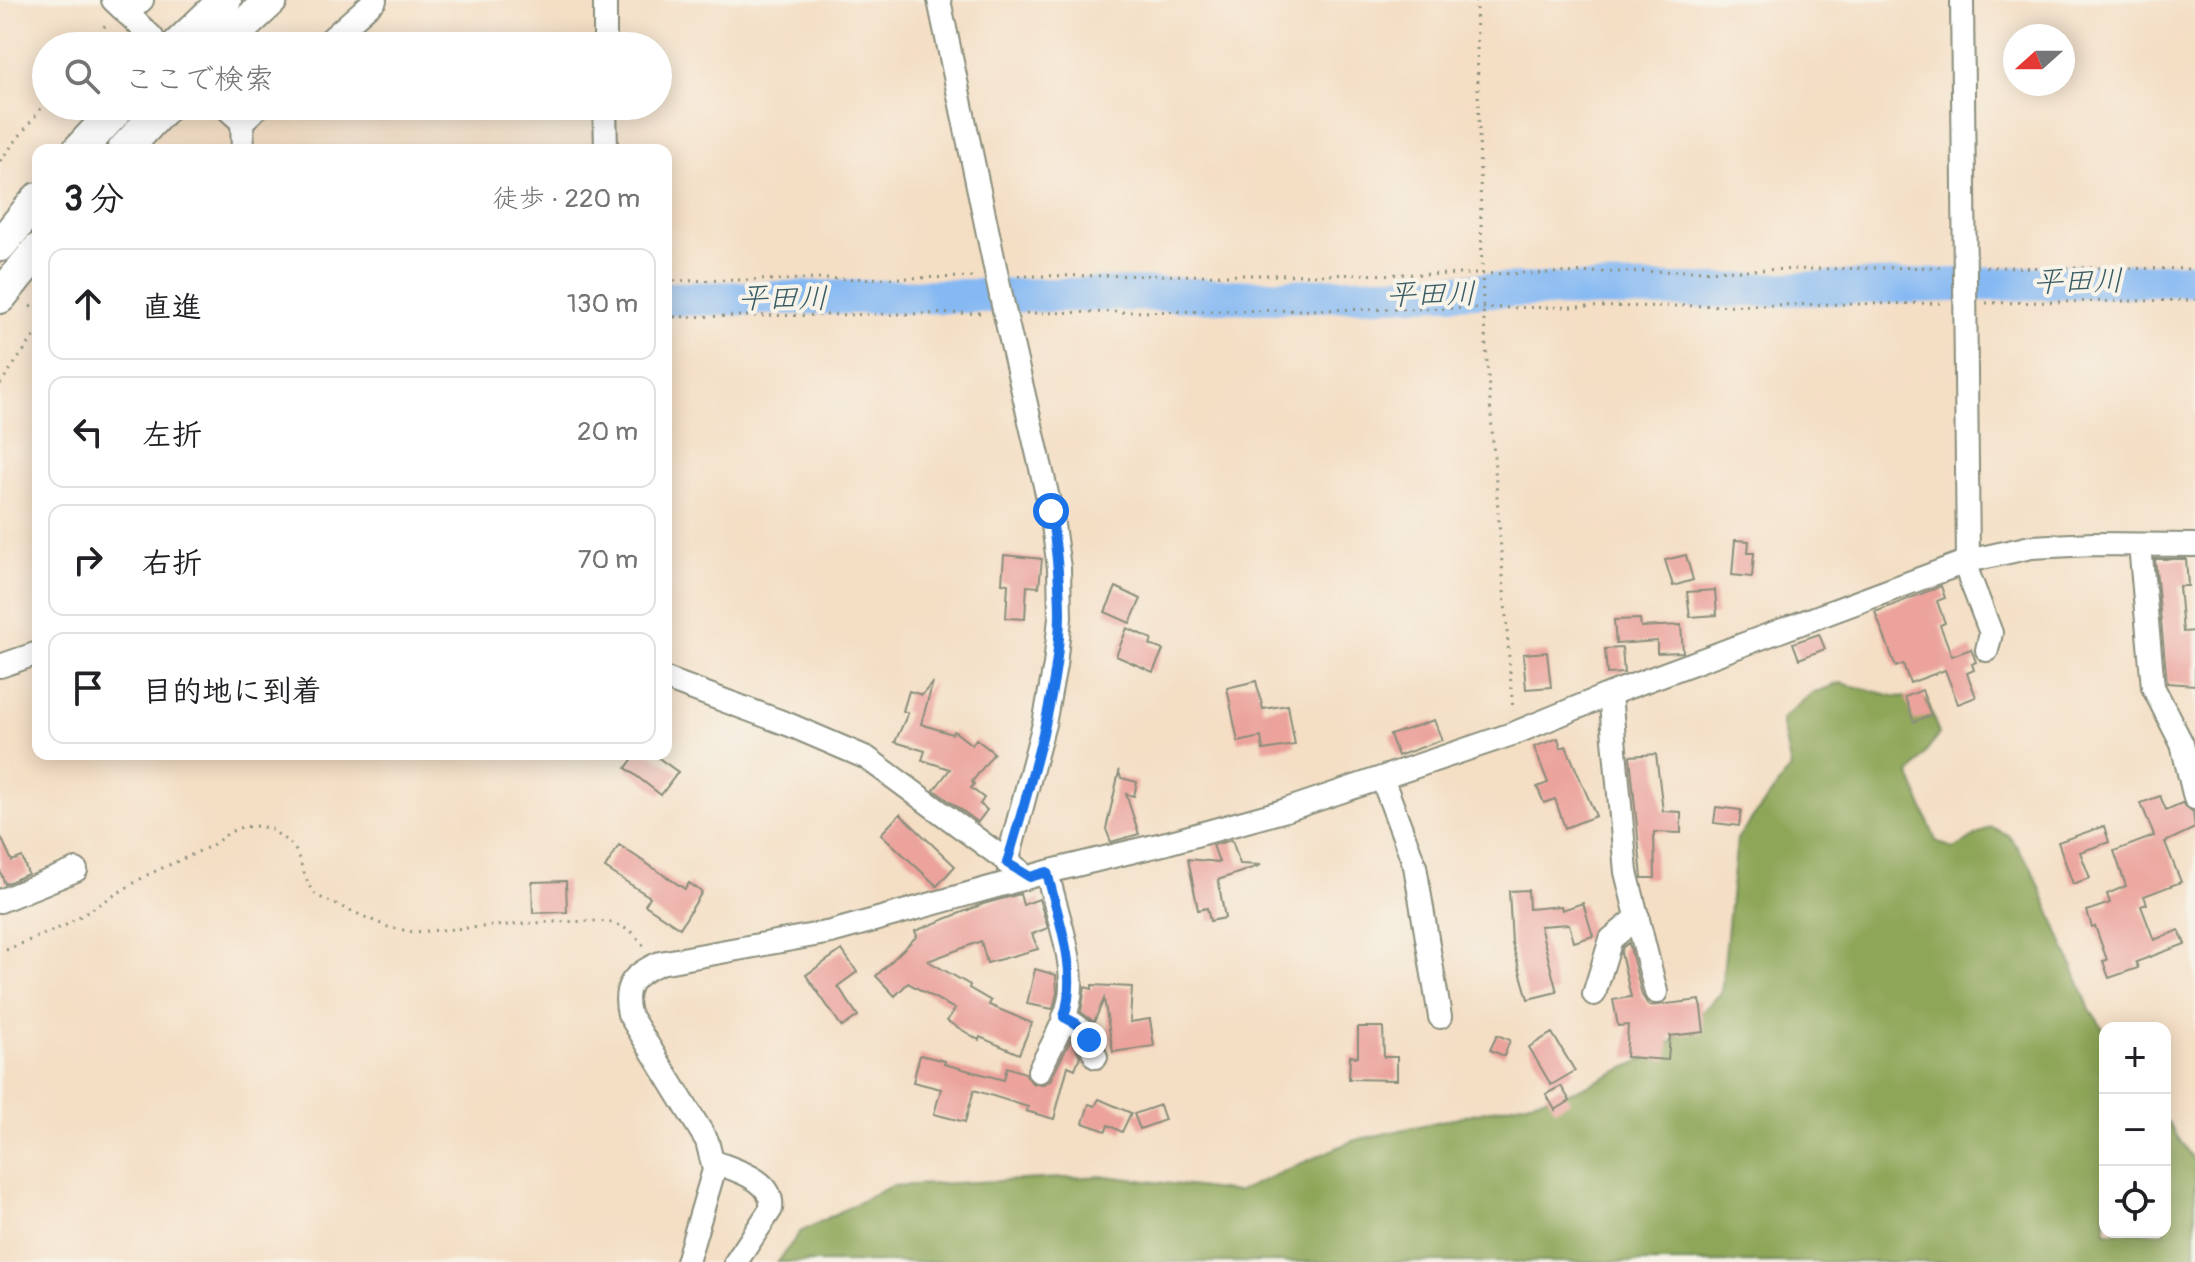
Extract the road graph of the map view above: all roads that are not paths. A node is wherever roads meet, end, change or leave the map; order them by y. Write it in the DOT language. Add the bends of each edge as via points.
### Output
graph roads {
  1 [pos="225,0"];
  2 [pos="271,0"];
  3 [pos="375,0"];
  4 [pos="605,0"];
  5 [pos="939,0"];
  6 [pos="1962,0"];
  7 [pos="125,5"];
  8 [pos="153,32"];
  9 [pos="179,32"];
  10 [pos="237,32"];
  11 [pos="339,32"];
  12 [pos="605,32"];
  13 [pos="107,120"];
  14 [pos="152,120"];
  15 [pos="240,120"];
  16 [pos="605,120"];
  17 [pos="242,122"];
  18 [pos="85,144"];
  19 [pos="130,144"];
  20 [pos="243,144"];
  21 [pos="606,144"];
  22 [pos="32,264"];
  23 [pos="15,302"];
  24 [pos="2140,545"];
  25 [pos="2195,545"];
  26 [pos="1966,562"];
  27 [pos="1987,650"];
  28 [pos="32,655"];
  29 [pos="0,666"];
  30 [pos="672,681"];
  31 [pos="1610,694"];
  32 [pos="1382,778"];
  33 [pos="2195,798"];
  34 [pos="1007,863"];
  35 [pos="76,870"];
  36 [pos="1038,874"];
  37 [pos="0,901"];
  38 [pos="1638,917"];
  39 [pos="1656,992"];
  40 [pos="1594,994"];
  41 [pos="1064,1017"];
  42 [pos="1440,1017"];
  43 [pos="1096,1057"];
  44 [pos="1039,1071"];
  45 [pos="712,1161"];
  46 [pos="687,1262"];
  47 [pos="736,1262"];
  1 -- 9 [label="highway"];
  2 -- 10 [label="highway"];
  3 -- 11 [label="street"];
  4 -- 12 [label="street"];
  5 -- 34 [label="street" via="1059,568 1060,618 1044,724"];
  6 -- 26 [label="street"];
  7 -- 8 [label="street"];
  13 -- 18 [label="highway"];
  14 -- 19 [label="highway"];
  15 -- 17 [label="street"];
  16 -- 21 [label="street"];
  17 -- 20 [label="street"];
  22 -- 23 [label="highway"];
  24 -- 25 [label="street"];
  24 -- 26 [label="street" via="2031,547"];
  24 -- 33 [label="street" via="2153,687 2182,744"];
  26 -- 27 [label="street" via="1991,633"];
  26 -- 31 [label="street"];
  28 -- 29 [label="street"];
  30 -- 34 [label="street" via="867,758"];
  31 -- 32 [label="street"];
  31 -- 38 [label="street" via="1626,872"];
  32 -- 36 [label="street" via="1283,811"];
  32 -- 42 [label="street" via="1415,866"];
  34 -- 36 [label="street"];
  35 -- 37 [label="street"];
  36 -- 41 [label="street" via="1068,959 1071,985"];
  36 -- 45 [label="street" via="831,932 654,965 636,976 628,989 629,1014 707,1141"];
  38 -- 39 [label="street"];
  38 -- 40 [label="street" via="1611,939"];
  41 -- 43 [label="street" via="1084,1031"];
  41 -- 44 [label="street"];
  45 -- 46 [label="street" via="714,1170"];
  45 -- 47 [label="street" via="750,1177 767,1188 772,1199 771,1209"];
}
